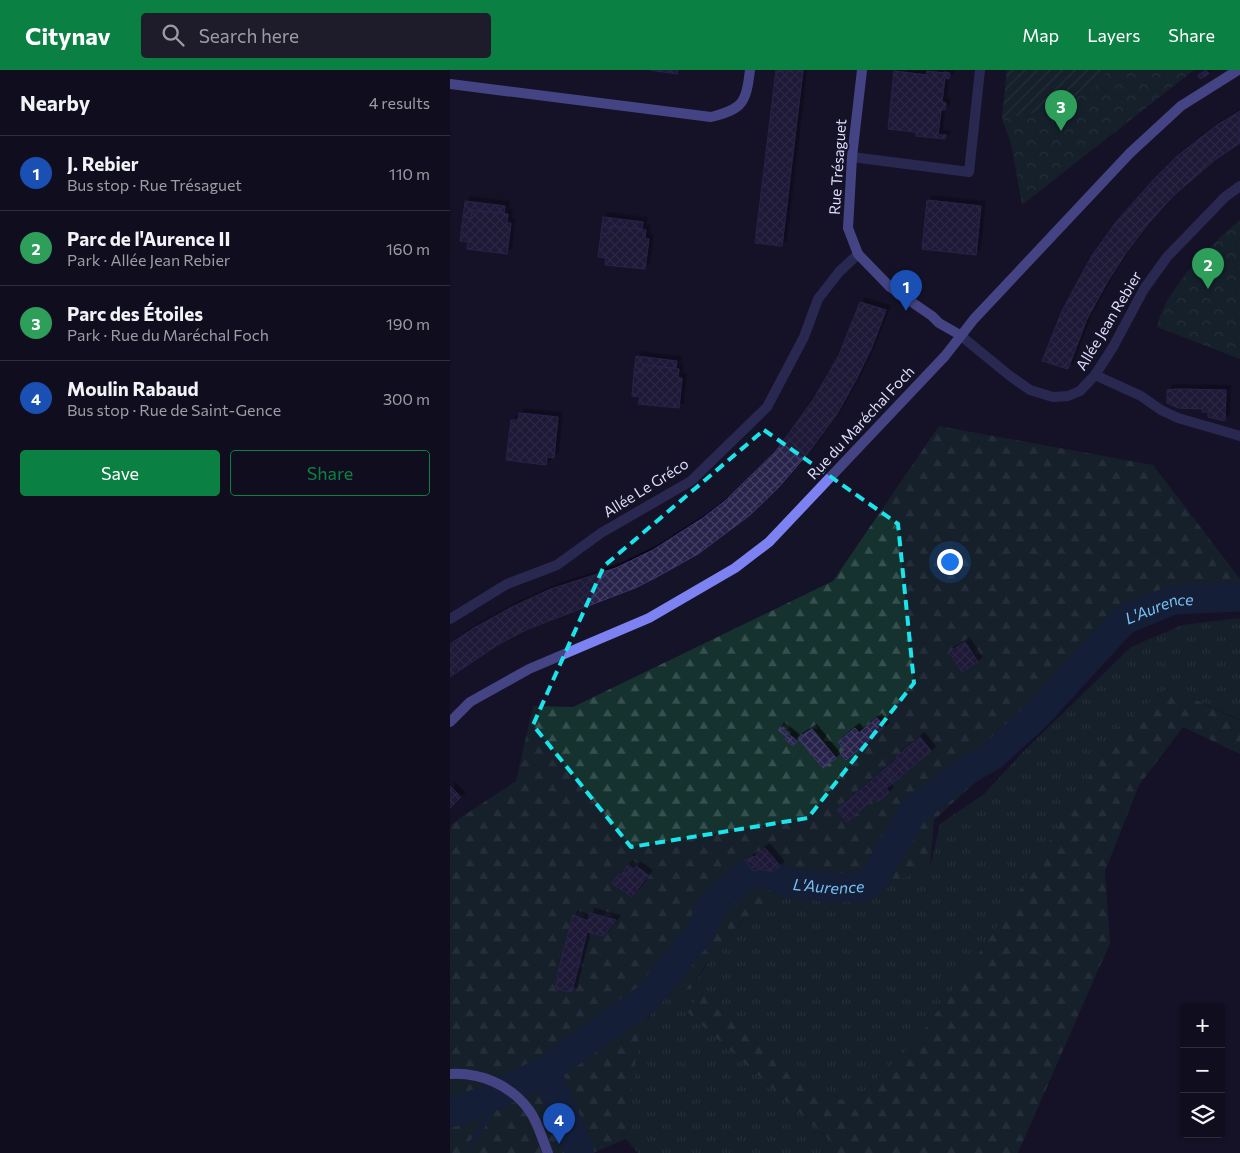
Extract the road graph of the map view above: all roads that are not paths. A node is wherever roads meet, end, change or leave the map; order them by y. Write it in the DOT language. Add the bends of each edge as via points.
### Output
graph roads {
  1 [pos="750,70"];
  2 [pos="862,70"];
  3 [pos="980,70"];
  4 [pos="1238,70"];
  5 [pos="450,84"];
  6 [pos="852,157"];
  7 [pos="1240,186"];
  8 [pos="858,254"];
  9 [pos="960,335"];
  10 [pos="1095,376"];
  11 [pos="1240,436"];
  12 [pos="450,619"];
  13 [pos="450,722"];
  14 [pos="450,1074"];
  15 [pos="548,1153"];
  1 -- 5 [label="street" via="745,99 730,112 710,117"];
  2 -- 6 [label="street, Rue Trésaguet"];
  3 -- 6 [label="street" via="969,172"];
  4 -- 9 [label="street, Rue du Maréchal Foch" via="1181,106 1130,153"];
  6 -- 8 [label="street, Rue Trésaguet" via="848,228"];
  7 -- 10 [label="street, Allée Jean Rebier" via="1225,197 1167,257 1144,289"];
  8 -- 9 [label="street, Rue Trésaguet" via="890,286"];
  8 -- 12 [label="street, Allée Le Gréco" via="818,299 804,336 767,407 691,481 601,533 557,565 507,584"];
  9 -- 10 [label="street, Allée Jean Rebier" via="1010,376 1041,395 1068,396 1080,391"];
  9 -- 13 [label="street, Rue du Maréchal Foch" via="945,356 769,542 735,568 649,618 529,669 470,702"];
  10 -- 11 [label="street" via="1141,396 1178,418"];
  14 -- 15 [label="street" via="478,1076 510,1090 530,1111"];
}
